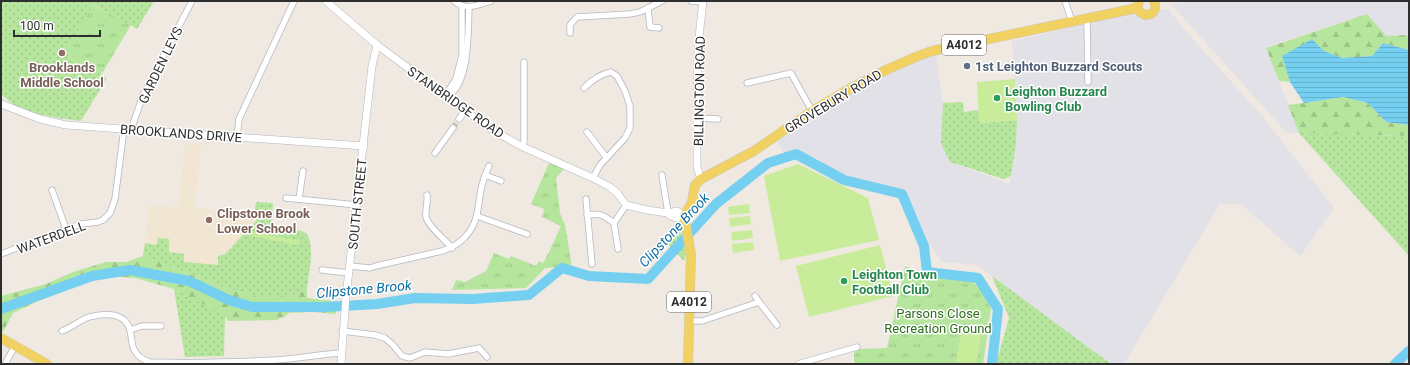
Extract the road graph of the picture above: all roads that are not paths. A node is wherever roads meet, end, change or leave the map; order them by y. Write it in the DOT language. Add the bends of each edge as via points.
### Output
graph roads {
  1 [pos="192,1"];
  2 [pos="294,1"];
  3 [pos="326,1"];
  4 [pos="454,1"];
  5 [pos="491,1"];
  6 [pos="662,1"];
  7 [pos="691,1"];
  8 [pos="1065,1"];
  9 [pos="703,2"];
  10 [pos="1157,2"];
  11 [pos="1138,4"];
  12 [pos="462,6"];
  13 [pos="469,7"];
  14 [pos="648,8"];
  15 [pos="1087,18"];
  16 [pos="1072,21"];
  17 [pos="659,28"];
  18 [pos="570,33"];
  19 [pos="377,45"];
  20 [pos="524,62"];
  21 [pos="1088,82"];
  22 [pos="747,83"];
  23 [pos="584,88"];
  24 [pos="448,96"];
  25 [pos="1,104"];
  26 [pos="466,111"];
  27 [pos="812,111"];
  28 [pos="697,118"];
  29 [pos="459,119"];
  30 [pos="718,119"];
  31 [pos="453,128"];
  32 [pos="128,129"];
  33 [pos="587,132"];
  34 [pos="237,138"];
  35 [pos="364,146"];
  36 [pos="523,147"];
  37 [pos="435,153"];
  38 [pos="606,156"];
  39 [pos="489,166"];
  40 [pos="303,171"];
  41 [pos="662,174"];
  42 [pos="485,175"];
  43 [pos="593,178"];
  44 [pos="701,180"];
  45 [pos="501,181"];
  46 [pos="52,190"];
  47 [pos="427,195"];
  48 [pos="286,198"];
  49 [pos="299,199"];
  50 [pos="586,199"];
  51 [pos="357,205"];
  52 [pos="626,205"];
  53 [pos="668,213"];
  54 [pos="587,215"];
  55 [pos="477,216"];
  56 [pos="684,220"];
  57 [pos="614,223"];
  58 [pos="66,229"];
  59 [pos="527,234"];
  60 [pos="452,248"];
  61 [pos="618,249"];
  62 [pos="1,254"];
  63 [pos="592,264"];
  64 [pos="322,270"];
  65 [pos="349,270"];
  66 [pos="755,296"];
  67 [pos="760,302"];
  68 [pos="688,321"];
  69 [pos="777,325"];
  70 [pos="161,326"];
  71 [pos="130,330"];
  72 [pos="62,331"];
  73 [pos="342,331"];
  74 [pos="1,338"];
  75 [pos="15,346"];
  76 [pos="858,347"];
  77 [pos="341,354"];
  78 [pos="487,357"];
  79 [pos="279,362"];
  80 [pos="209,363"];
  81 [pos="805,363"];
  82 [pos="5,364"];
  83 [pos="47,364"];
  84 [pos="340,364"];
  85 [pos="688,364"];
  86 [pos="798,364"];
  1 -- 32 [label="street, GARDEN LEYS"];
  2 -- 34 [label="street" via="239,119"];
  3 -- 19 [label="street, STANBRIDGE ROAD"];
  4 -- 12 [label="street"];
  5 -- 13 [label="street"];
  6 -- 14 [label="street"];
  7 -- 9 [label="street"];
  8 -- 16 [label="street"];
  9 -- 28 [label="street, BILLINGTON ROAD" via="698,46"];
  10 -- 11 [label="main road, GROVEBURY ROAD / A4012" via="1155,11 1148,15 1142,14"];
  11 -- 15 [label="main road, GROVEBURY ROAD / A4012"];
  12 -- 13 [label="street"];
  12 -- 24 [label="street" via="462,55 456,79 448,91"];
  13 -- 24 [label="street" via="466,55 461,79"];
  14 -- 17 [label="street" via="650,27"];
  14 -- 18 [label="street" via="629,14 577,17 570,25"];
  15 -- 16 [label="main road, GROVEBURY ROAD / A4012"];
  15 -- 21 [label="street"];
  16 -- 27 [label="main road, GROVEBURY ROAD / A4012" via="932,51 871,77"];
  19 -- 24 [label="street, STANBRIDGE ROAD"];
  19 -- 35 [label="street, SOUTH STREET" via="372,66"];
  20 -- 36 [label="street"];
  22 -- 27 [label="street" via="791,73"];
  23 -- 38 [label="street" via="604,73 611,72 618,76 626,92 630,106 630,128 625,138"];
  24 -- 26 [label="street, STANBRIDGE ROAD"];
  25 -- 32 [label="street, BROOKLANDS DRIVE" via="54,123"];
  26 -- 29 [label="street"];
  26 -- 36 [label="street, STANBRIDGE ROAD" via="492,130"];
  27 -- 44 [label="main road, GROVEBURY ROAD / A4012" via="754,151"];
  28 -- 30 [label="street"];
  28 -- 44 [label="street, BILLINGTON ROAD" via="697,167"];
  31 -- 37 [label="street"];
  32 -- 34 [label="street, BROOKLANDS DRIVE"];
  32 -- 58 [label="street, WATERDELL" via="110,213 98,222"];
  33 -- 38 [label="street"];
  34 -- 35 [label="street, BROOKLANDS DRIVE"];
  35 -- 51 [label="street, SOUTH STREET"];
  36 -- 43 [label="street, STANBRIDGE ROAD"];
  38 -- 43 [label="street"];
  39 -- 42 [label="street"];
  40 -- 49 [label="street"];
  41 -- 53 [label="street"];
  42 -- 45 [label="street"];
  42 -- 55 [label="street"];
  43 -- 52 [label="street, STANBRIDGE ROAD" via="618,194"];
  44 -- 56 [label="main road" via="695,185 692,202"];
  46 -- 58 [label="street"];
  47 -- 60 [label="street" via="425,215 428,222"];
  48 -- 49 [label="street"];
  49 -- 51 [label="street"];
  50 -- 54 [label="street"];
  51 -- 65 [label="street, SOUTH STREET"];
  52 -- 53 [label="street"];
  52 -- 57 [label="street"];
  53 -- 56 [label="street"];
  54 -- 57 [label="street" via="605,216"];
  54 -- 63 [label="street"];
  55 -- 59 [label="street"];
  55 -- 60 [label="street" via="470,230"];
  56 -- 68 [label="main road, A4012" via="691,254"];
  57 -- 61 [label="street"];
  58 -- 62 [label="street, WATERDELL"];
  60 -- 65 [label="street" via="370,268"];
  64 -- 65 [label="street"];
  65 -- 73 [label="street, SOUTH STREET"];
  66 -- 67 [label="street"];
  67 -- 68 [label="street" via="702,321"];
  67 -- 69 [label="street"];
  68 -- 85 [label="main road, A4012"];
  70 -- 71 [label="street" via="142,326"];
  71 -- 72 [label="street" via="125,321 118,316 104,313 87,318"];
  71 -- 80 [label="street" via="134,351 140,358 149,362"];
  73 -- 77 [label="street, SOUTH STREET"];
  73 -- 78 [label="street" via="385,338 402,356 410,358 425,352 448,354 479,348"];
  74 -- 75 [label="main road"];
  75 -- 82 [label="street"];
  75 -- 83 [label="main road"];
  76 -- 81 [label="street"];
  77 -- 79 [label="street" via="319,354"];
  77 -- 84 [label="street, SOUTH STREET"];
  79 -- 80 [label="street"];
  81 -- 86 [label="street"];
}
